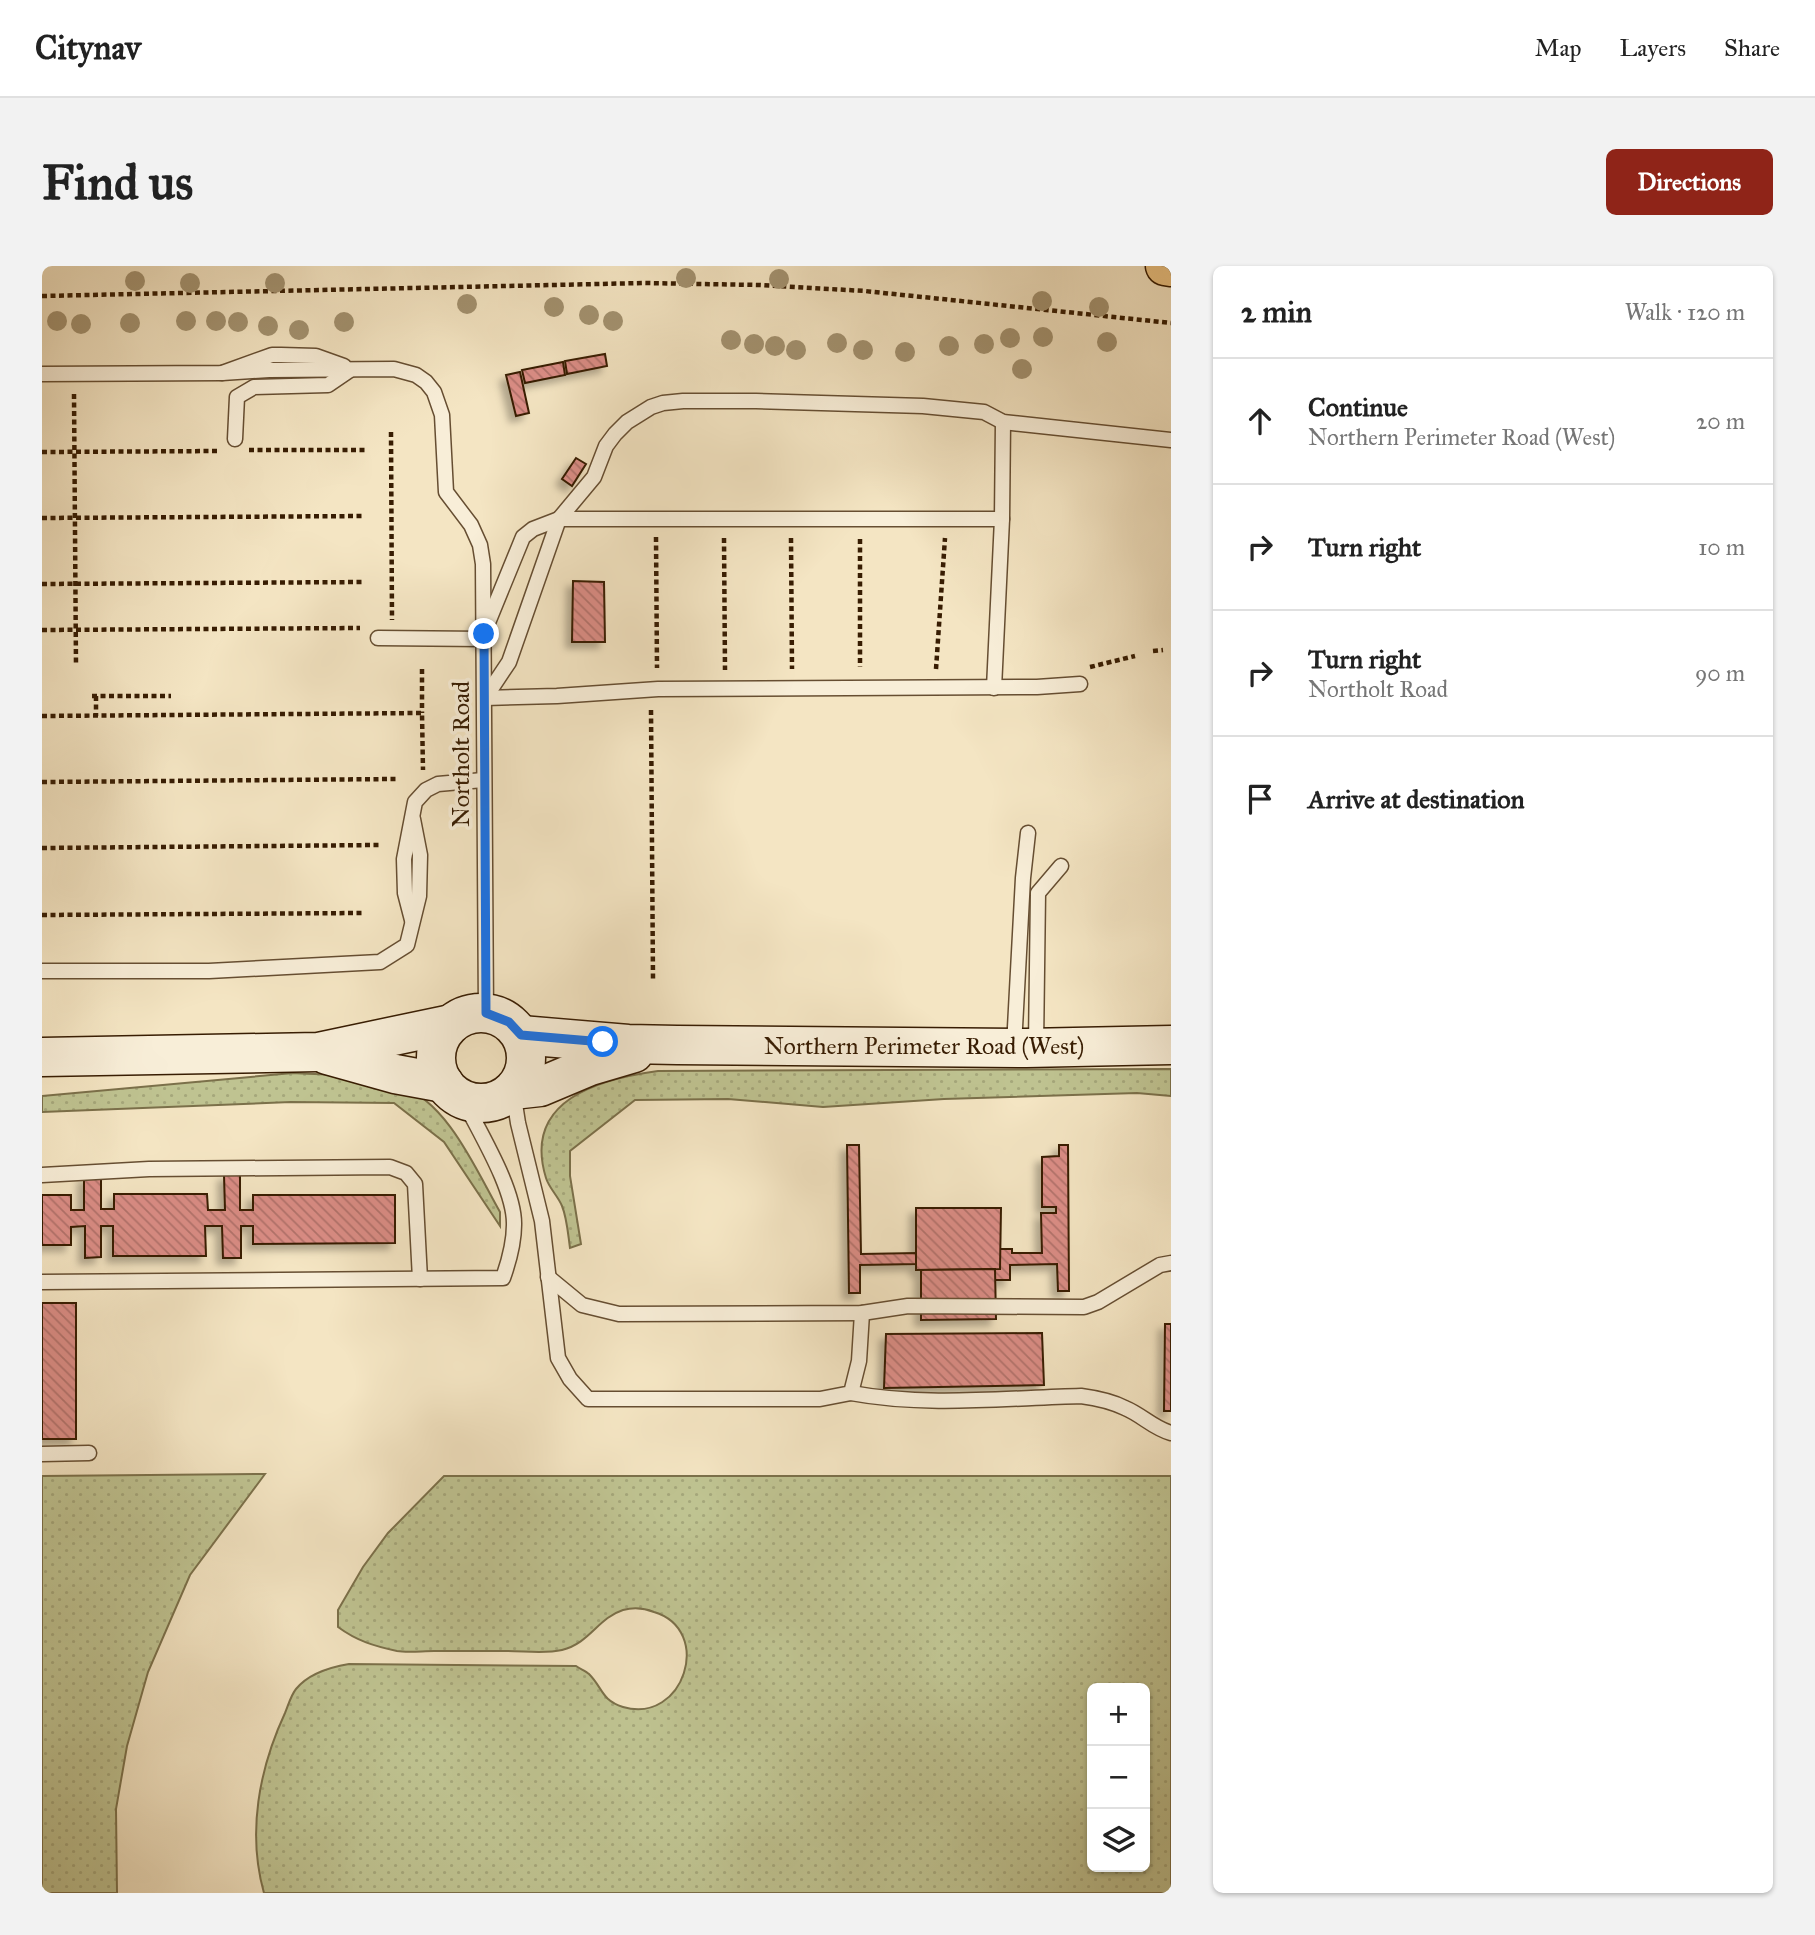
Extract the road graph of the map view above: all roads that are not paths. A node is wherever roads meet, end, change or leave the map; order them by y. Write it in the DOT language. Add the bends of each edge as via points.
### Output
graph roads {
  1 [pos="1165,266"];
  2 [pos="1171,267"];
  3 [pos="352,369"];
  4 [pos="42,374"];
  5 [pos="1003,422"];
  6 [pos="1171,440"];
  7 [pos="234,447"];
  8 [pos="559,519"];
  9 [pos="1002,519"];
  10 [pos="484,636"];
  11 [pos="378,638"];
  12 [pos="1080,684"];
  13 [pos="994,688"];
  14 [pos="485,698"];
  15 [pos="483,780"];
  16 [pos="1028,833"];
  17 [pos="1061,866"];
  18 [pos="42,971"];
  19 [pos="468,1018"];
  20 [pos="521,1035"];
  21 [pos="677,1045"];
  22 [pos="1171,1045"];
  23 [pos="1025,1047"];
  24 [pos="318,1052"];
  25 [pos="42,1057"];
  26 [pos="82,1058"];
  27 [pos="42,1070"];
  28 [pos="513,1090"];
  29 [pos="453,1091"];
  30 [pos="42,1175"];
  31 [pos="1171,1263"];
  32 [pos="548,1276"];
  33 [pos="420,1279"];
  34 [pos="42,1282"];
  35 [pos="862,1313"];
  36 [pos="851,1393"];
  37 [pos="1171,1433"];
  38 [pos="89,1453"];
  39 [pos="42,1454"];
  1 -- 2 [label="highway"];
  3 -- 4 [label="lane, Northolt Road"];
  3 -- 7 [label="lane" via="328,385 254,387 237,397"];
  3 -- 10 [label="lane, Northolt Road" via="405,370 434,392 442,415 446,492 480,545"];
  5 -- 6 [label="lane"];
  5 -- 8 [label="lane" via="984,412 932,407 673,402 651,407 627,422 606,446 594,477"];
  5 -- 9 [label="lane"];
  8 -- 9 [label="lane"];
  8 -- 10 [label="lane" via="523,537"];
  8 -- 14 [label="lane" via="509,662"];
  9 -- 13 [label="lane"];
  10 -- 11 [label="lane"];
  10 -- 14 [label="lane, Northolt Road"];
  12 -- 13 [label="lane"];
  13 -- 14 [label="lane" via="657,689"];
  14 -- 15 [label="lane, Northolt Road"];
  15 -- 18 [label="lane" via="438,784 415,802 404,859 412,921 407,945 380,962 209,971"];
  15 -- 19 [label="lane, Northolt Road"];
  16 -- 23 [label="lane" via="1023,878"];
  17 -- 23 [label="lane" via="1038,893"];
  19 -- 20 [label="street" via="509,1022"];
  19 -- 24 [label="street"];
  19 -- 29 [label="street" via="439,1040 436,1051 436,1063"];
  20 -- 21 [label="street, Northern Perimeter Road (West)"];
  20 -- 28 [label="street" via="527,1058"];
  21 -- 23 [label="street, Northern Perimeter Road (West)"];
  21 -- 28 [label="street, Northern Perimeter Road (West)" via="590,1066 540,1087"];
  22 -- 23 [label="street, Northern Perimeter Road (West)"];
  24 -- 26 [label="street"];
  24 -- 29 [label="street"];
  25 -- 26 [label="street"];
  26 -- 27 [label="lane"];
  28 -- 29 [label="street" via="482,1103"];
  28 -- 32 [label="lane" via="542,1221"];
  29 -- 33 [label="lane" via="510,1195 512,1251 503,1278"];
  30 -- 33 [label="lane" via="149,1169 390,1167 415,1184"];
  31 -- 35 [label="lane" via="1084,1307 908,1306"];
  32 -- 35 [label="lane" via="582,1305 619,1314"];
  32 -- 36 [label="lane" via="558,1358 588,1399 820,1399"];
  33 -- 34 [label="lane"];
  35 -- 36 [label="lane" via="859,1361"];
  36 -- 37 [label="lane" via="923,1401 1099,1398"];
  38 -- 39 [label="lane"];
}
